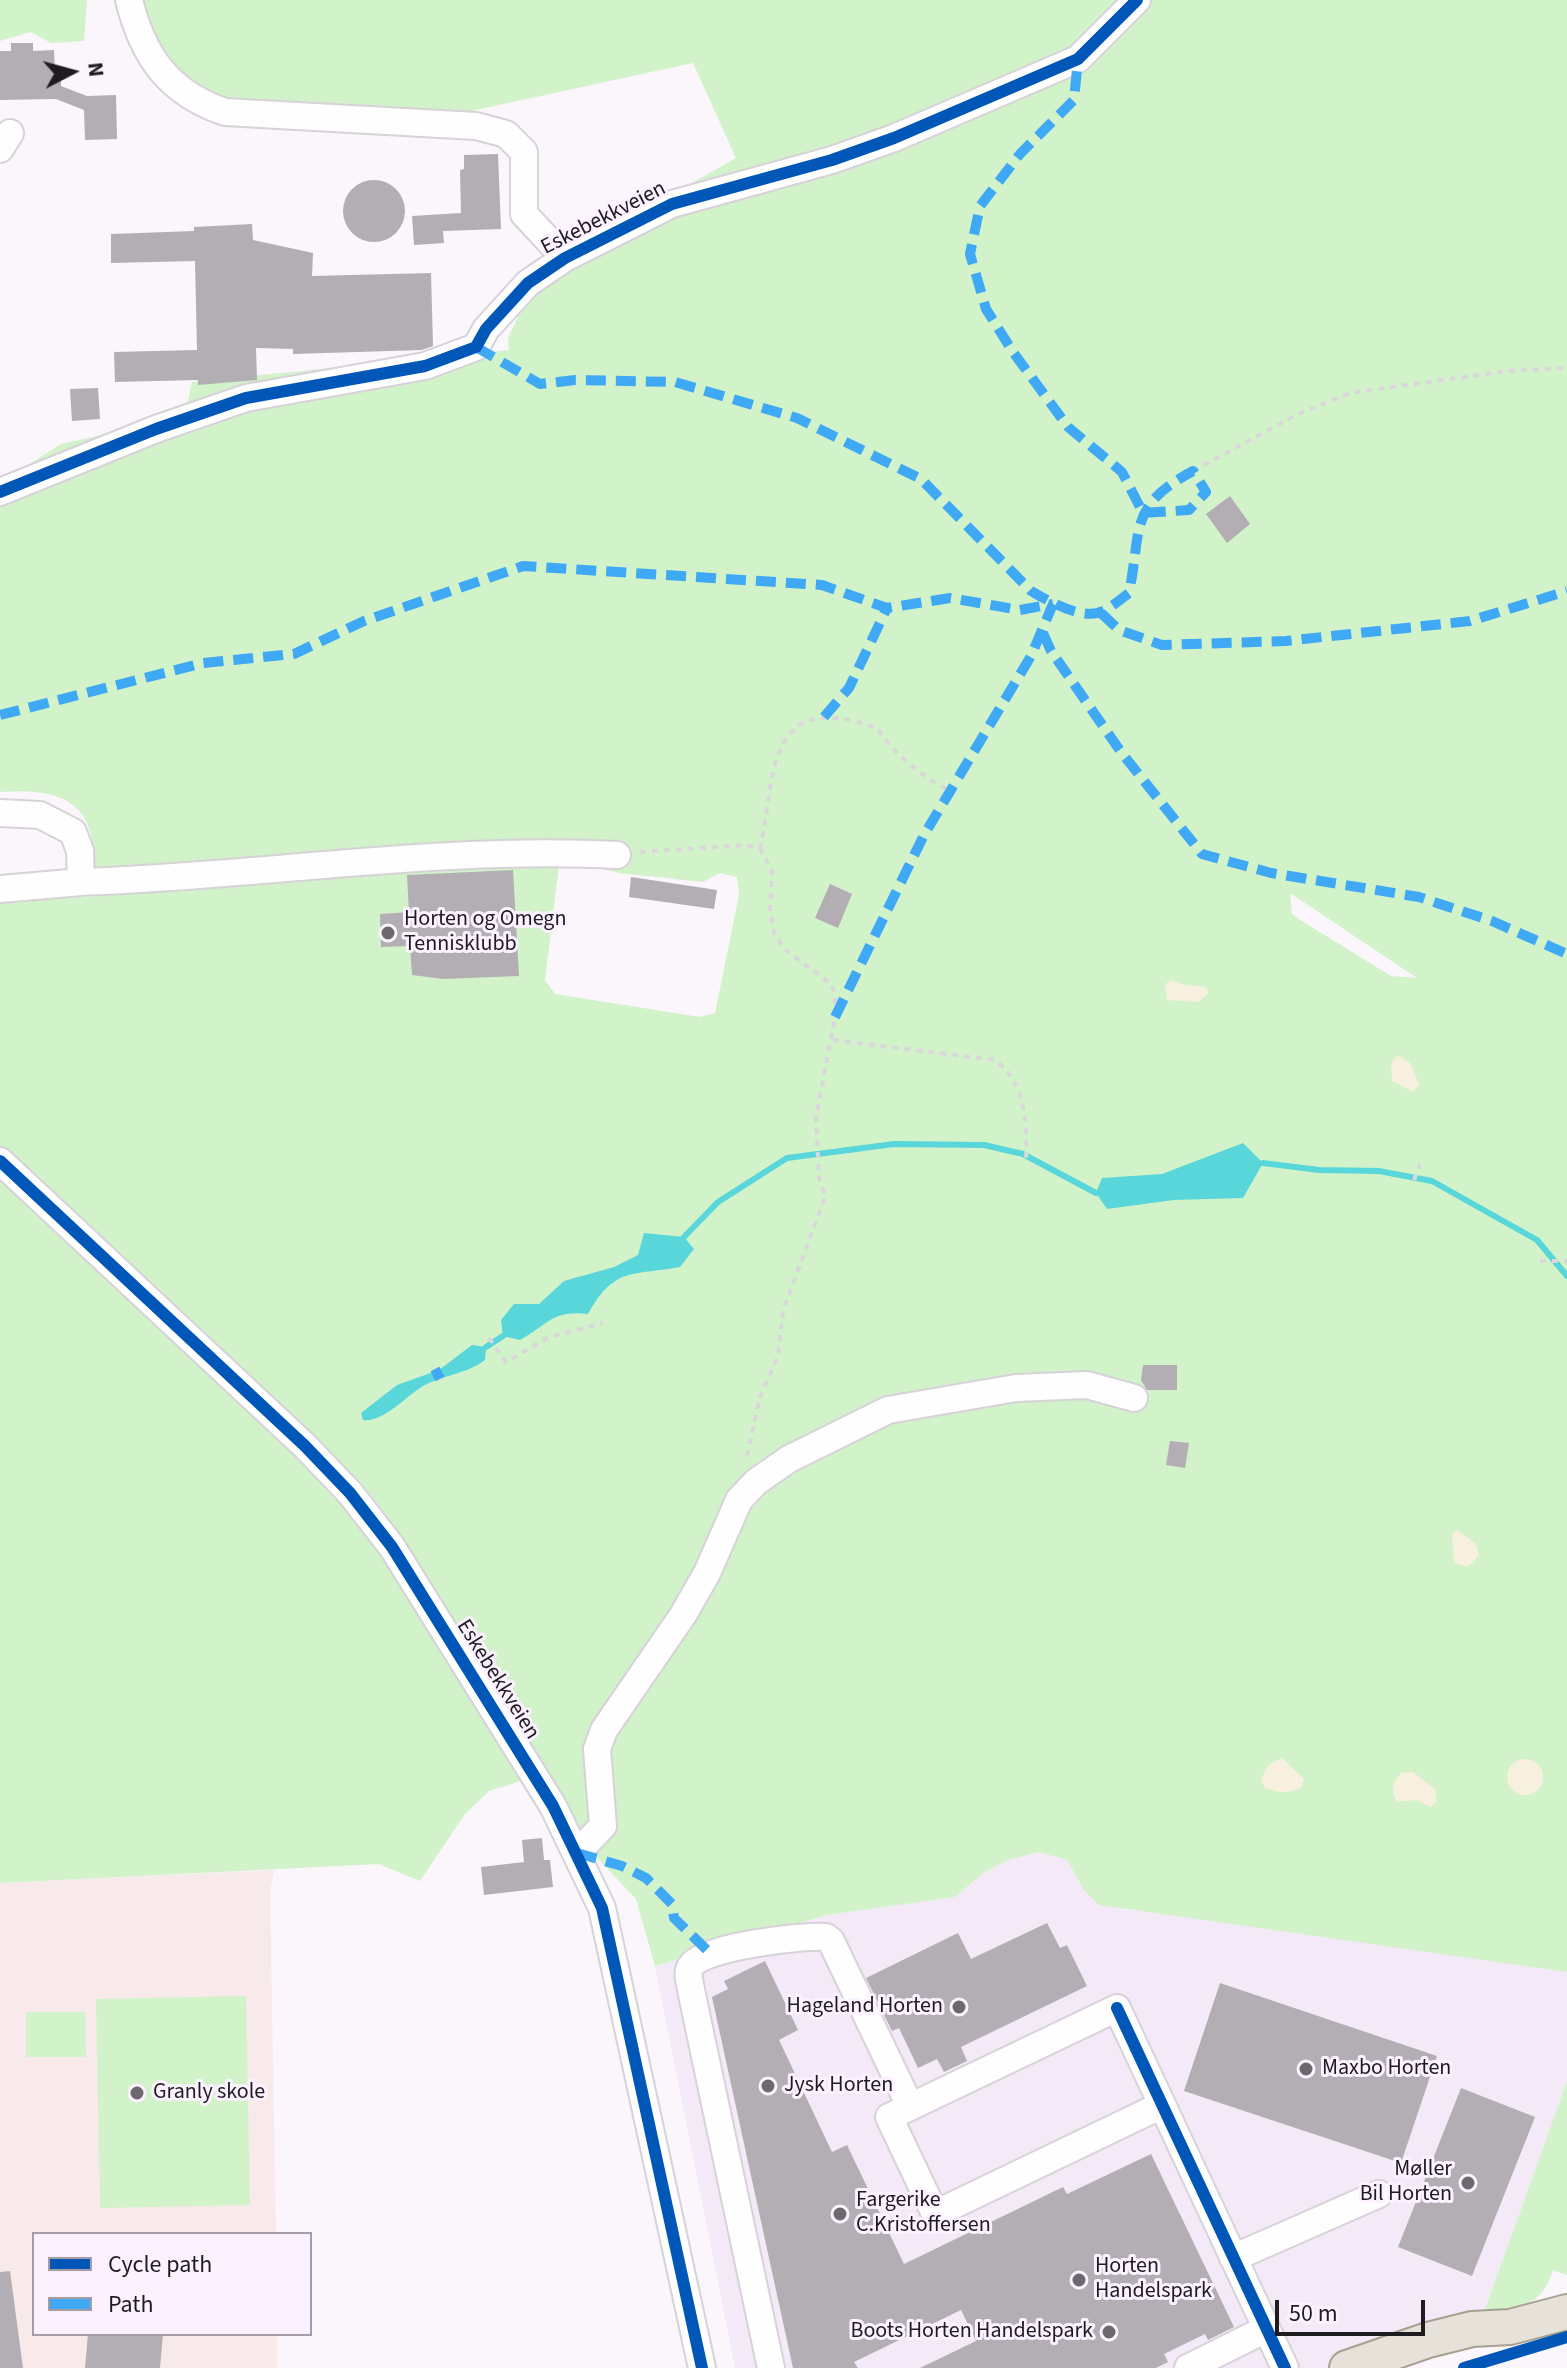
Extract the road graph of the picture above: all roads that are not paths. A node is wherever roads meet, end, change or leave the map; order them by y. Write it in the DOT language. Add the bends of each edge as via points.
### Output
graph roads {
  1 [pos="129,0"];
  2 [pos="1137,0"];
  3 [pos="565,258"];
  4 [pos="0,492"];
  5 [pos="0,813"];
  6 [pos="617,855"];
  7 [pos="2,881"];
  8 [pos="81,882"];
  9 [pos="0,1161"];
  10 [pos="1134,1398"];
  11 [pos="577,1853"];
  12 [pos="1162,2105"];
  13 [pos="910,2106"];
  14 [pos="1379,2194"];
  15 [pos="1233,2258"];
  16 [pos="1567,2312"];
  17 [pos="1510,2327"];
  18 [pos="1266,2329"];
  19 [pos="702,2368"];
  20 [pos="771,2368"];
  21 [pos="1188,2368"];
  22 [pos="1285,2368"];
  23 [pos="1347,2368"];
  24 [pos="1413,2368"];
  1 -- 3 [label="street" via="136,30 163,74 193,101 225,112 476,126 506,134 524,152 524,214"];
  2 -- 3 [label="street, Eskebekkveien" via="1078,59 894,138 672,204"];
  3 -- 4 [label="street, Eskebekkveien" via="528,283 476,347 425,366 246,398"];
  5 -- 8 [label="street" via="40,815 73,832"];
  6 -- 8 [label="street" via="450,854 174,879"];
  7 -- 8 [label="street"];
  9 -- 11 [label="street, Eskebekkveien" via="345,1488 392,1547"];
  10 -- 11 [label="street" via="1087,1385 1016,1388 888,1410 789,1459 739,1500 683,1615 604,1730 597,1749 603,1826"];
  11 -- 19 [label="street, Eskebekkveien" via="602,1908"];
  12 -- 13 [label="street" via="1117,2008"];
  12 -- 13 [label="street" via="935,2214 889,2117"];
  12 -- 15 [label="street"];
  13 -- 20 [label="street" via="826,1937 709,1952 692,1963 691,1990"];
  14 -- 15 [label="street"];
  15 -- 18 [label="street"];
  16 -- 17 [label="main road"];
  17 -- 23 [label="main road" via="1428,2340"];
  17 -- 24 [label="main road"];
  18 -- 21 [label="street"];
  18 -- 22 [label="street"];
}
